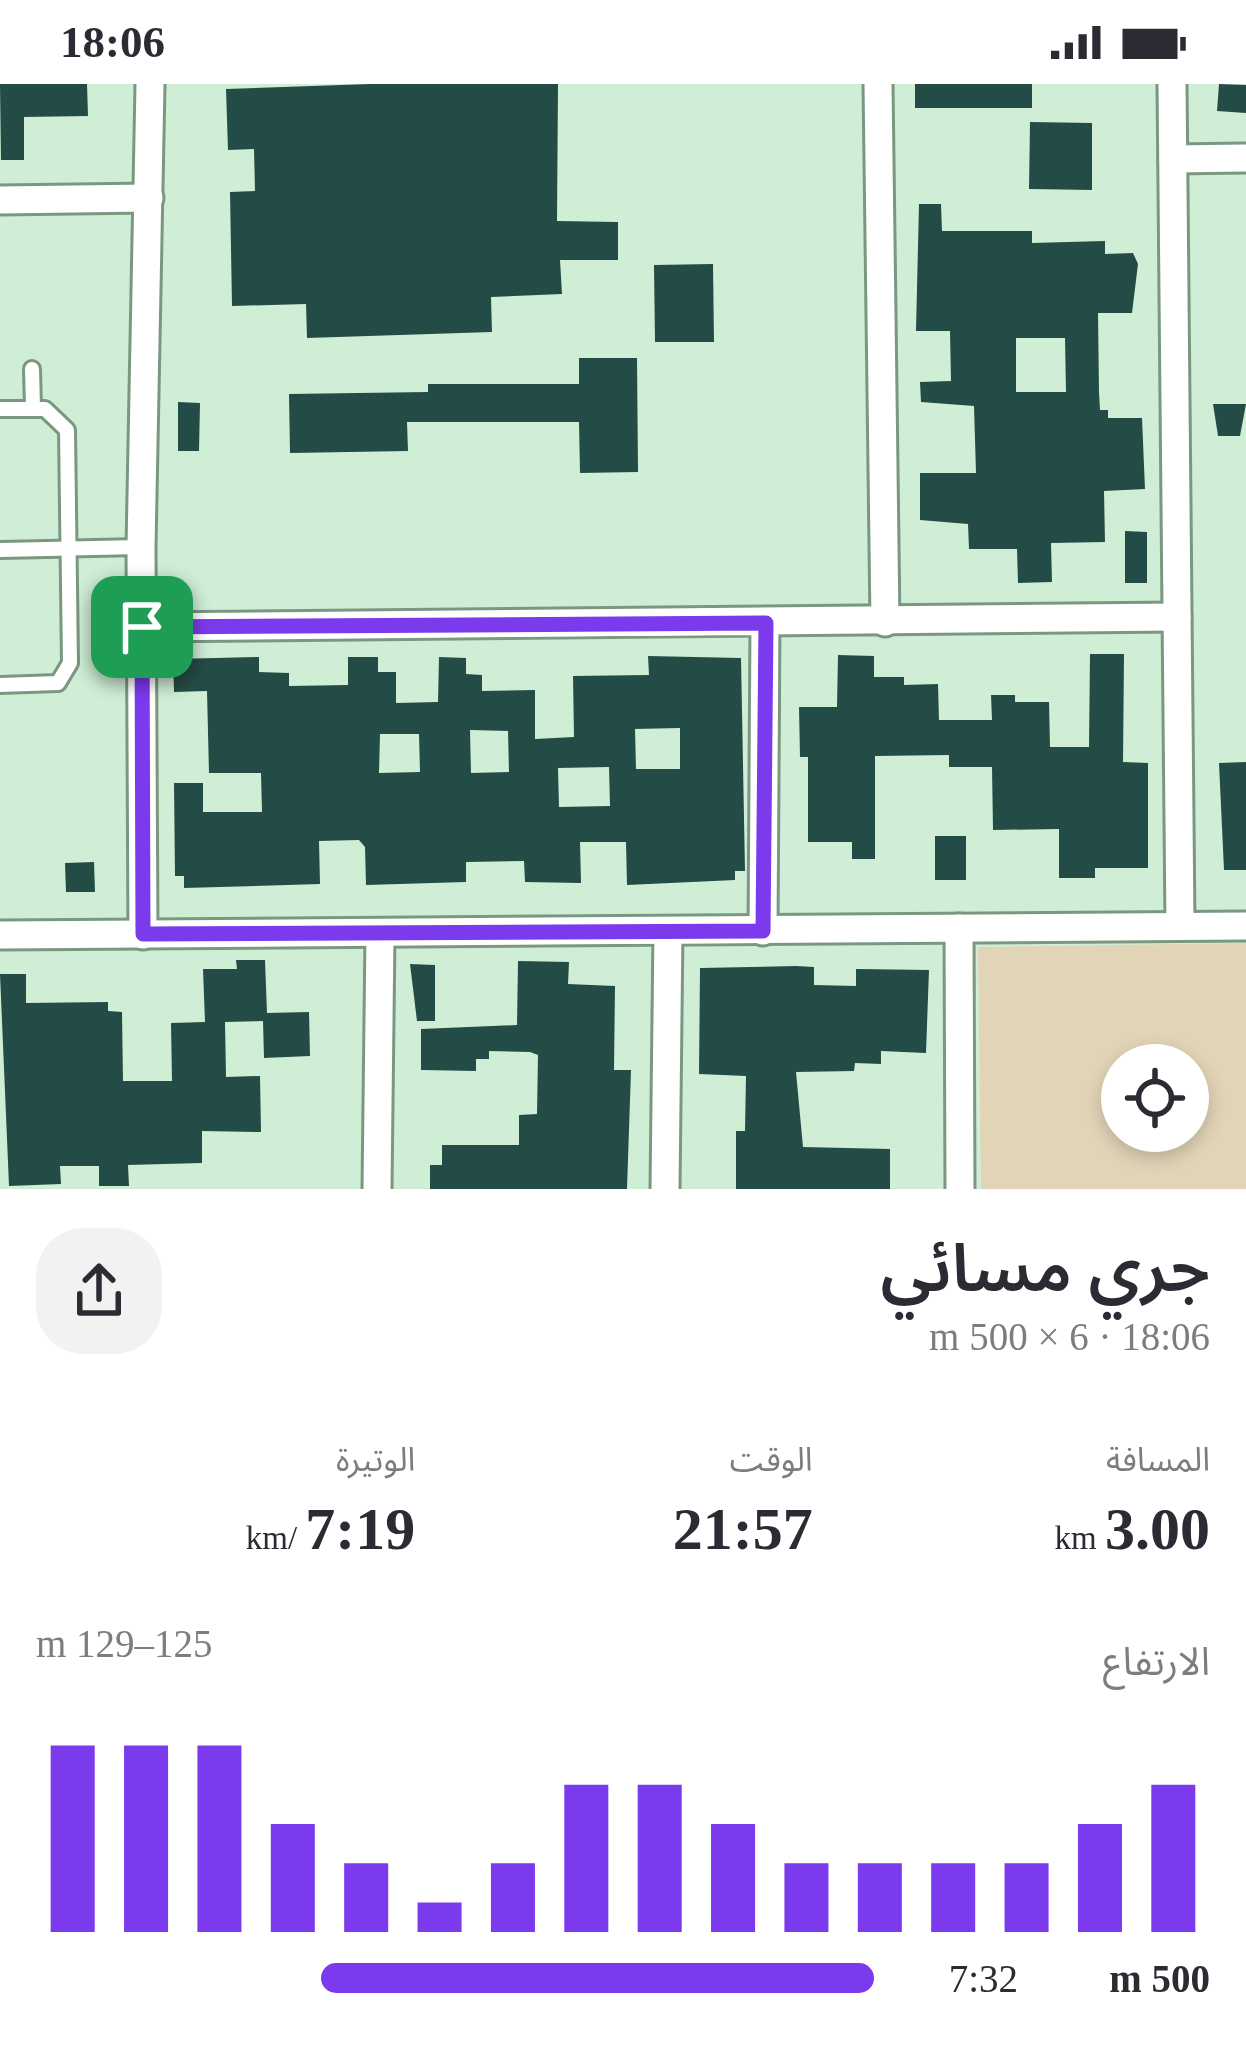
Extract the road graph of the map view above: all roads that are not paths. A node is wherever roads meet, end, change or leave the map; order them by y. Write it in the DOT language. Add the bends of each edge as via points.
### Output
graph roads {
  1 [pos="150,84"];
  2 [pos="878,84"];
  3 [pos="1172,84"];
  4 [pos="1246,158"];
  5 [pos="1172,159"];
  6 [pos="149,198"];
  7 [pos="0,200"];
  8 [pos="32,369"];
  9 [pos="33,408"];
  10 [pos="0,409"];
  11 [pos="141,547"];
  12 [pos="0,550"];
  13 [pos="70,550"];
  14 [pos="1177,616"];
  15 [pos="885,622"];
  16 [pos="766,623"];
  17 [pos="142,627"];
  18 [pos="0,685"];
  19 [pos="1180,926"];
  20 [pos="1246,926"];
  21 [pos="958,928"];
  22 [pos="668,931"];
  23 [pos="763,931"];
  24 [pos="143,934"];
  25 [pos="380,934"];
  26 [pos="0,935"];
  27 [pos="377,1189"];
  28 [pos="665,1189"];
  29 [pos="960,1189"];
  1 -- 6 [label="street"];
  2 -- 15 [label="street"];
  3 -- 5 [label="street"];
  4 -- 5 [label="street"];
  5 -- 14 [label="street"];
  6 -- 7 [label="street"];
  6 -- 11 [label="street"];
  8 -- 9 [label="lane"];
  9 -- 10 [label="lane"];
  9 -- 13 [label="lane" via="54,413 67,430"];
  11 -- 13 [label="lane"];
  11 -- 17 [label="street"];
  12 -- 13 [label="lane"];
  13 -- 18 [label="lane" via="69,671 50,685"];
  14 -- 15 [label="street"];
  14 -- 19 [label="street"];
  15 -- 16 [label="street"];
  16 -- 17 [label="street"];
  16 -- 23 [label="street"];
  17 -- 24 [label="street"];
  19 -- 20 [label="street"];
  19 -- 21 [label="street"];
  21 -- 23 [label="street"];
  21 -- 29 [label="street"];
  22 -- 23 [label="street"];
  22 -- 25 [label="street"];
  22 -- 28 [label="street"];
  24 -- 25 [label="street"];
  24 -- 26 [label="street"];
  25 -- 27 [label="street"];
}
